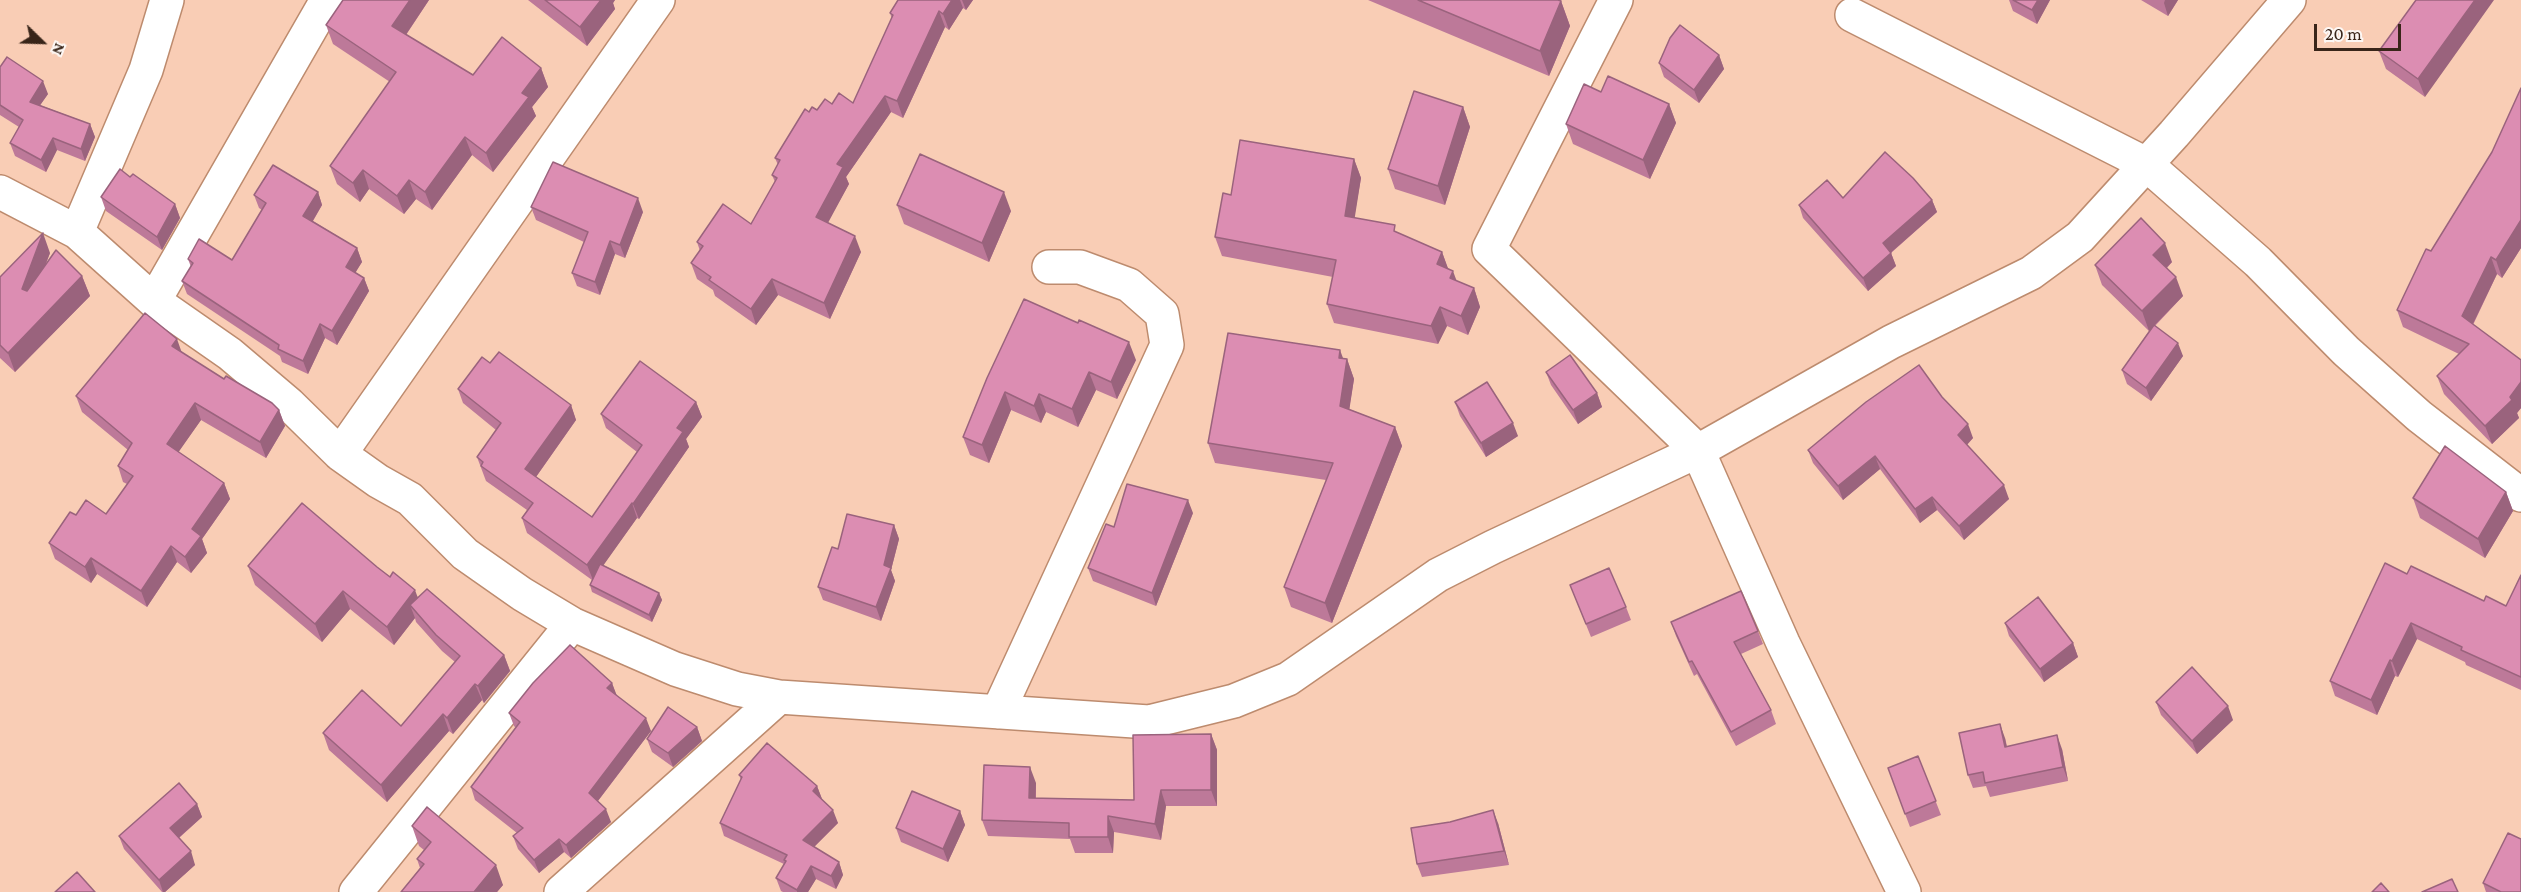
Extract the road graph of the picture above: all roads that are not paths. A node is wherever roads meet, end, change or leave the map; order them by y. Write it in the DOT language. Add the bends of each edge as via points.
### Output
graph roads {
  1 [pos="167,0"];
  2 [pos="327,0"];
  3 [pos="658,0"];
  4 [pos="1616,0"];
  5 [pos="2289,0"];
  6 [pos="1852,15"];
  7 [pos="2146,164"];
  8 [pos="0,192"];
  9 [pos="77,232"];
  10 [pos="1049,267"];
  11 [pos="154,301"];
  12 [pos="1698,451"];
  13 [pos="340,454"];
  14 [pos="2521,495"];
  15 [pos="572,624"];
  16 [pos="779,697"];
  17 [pos="998,712"];
  18 [pos="356,892"];
  19 [pos="561,892"];
  20 [pos="1904,892"];
  1 -- 9 [label="street" via="146,70"];
  2 -- 11 [label="street"];
  3 -- 13 [label="street"];
  4 -- 12 [label="street" via="1489,249"];
  5 -- 7 [label="street"];
  6 -- 7 [label="street"];
  7 -- 12 [label="street" via="2080,237 2031,273 1891,342"];
  7 -- 14 [label="street" via="2258,262 2346,351 2419,416"];
  8 -- 9 [label="street"];
  9 -- 11 [label="street"];
  10 -- 17 [label="street" via="1080,267 1129,285 1162,314 1167,345"];
  11 -- 13 [label="street" via="230,354"];
  12 -- 17 [label="street" via="1438,575 1288,679 1234,701 1149,722"];
  12 -- 20 [label="street" via="1784,643"];
  13 -- 15 [label="street" via="410,499 465,554"];
  15 -- 16 [label="street" via="675,669 737,689"];
  15 -- 18 [label="street"];
  16 -- 17 [label="street"];
  16 -- 19 [label="street"];
}
